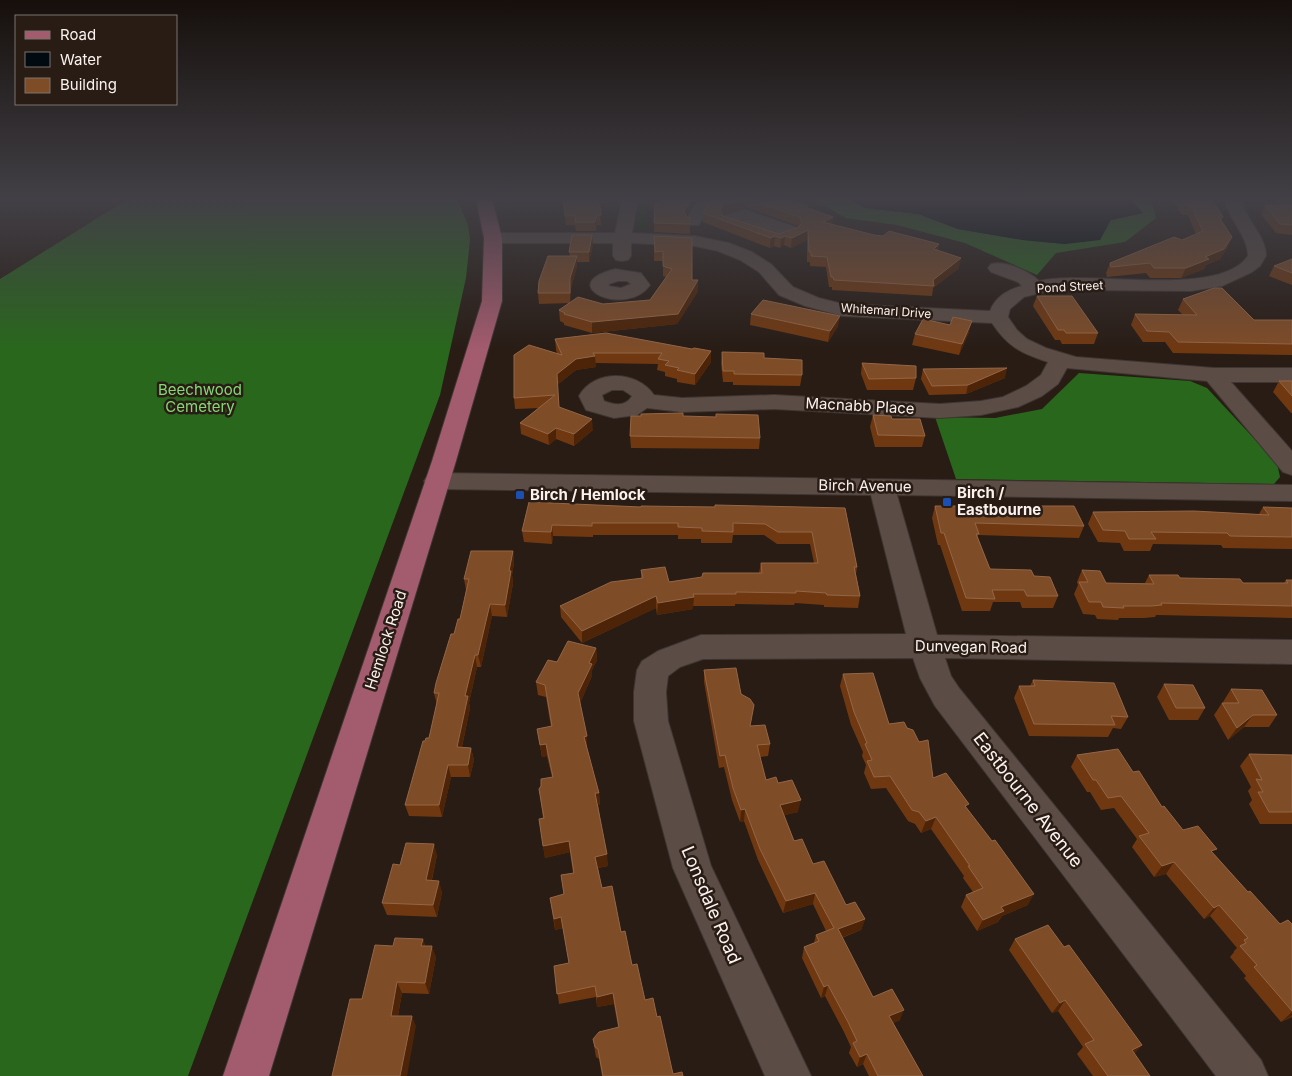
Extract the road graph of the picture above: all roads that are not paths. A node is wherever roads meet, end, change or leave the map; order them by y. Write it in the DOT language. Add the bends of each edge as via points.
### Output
graph roads {
  1 [pos="493,249"];
  2 [pos="622,249"];
  3 [pos="726,249"];
  4 [pos="1256,249"];
  5 [pos="997,268"];
  6 [pos="622,275"];
  7 [pos="1034,288"];
  8 [pos="998,317"];
  9 [pos="1060,360"];
  10 [pos="1214,375"];
  11 [pos="1292,375"];
  12 [pos="641,401"];
  13 [pos="1292,467"];
  14 [pos="437,481"];
  15 [pos="882,487"];
  16 [pos="1292,493"];
  17 [pos="925,646"];
  18 [pos="1289,658"];
  19 [pos="656,669"];
  20 [pos="246,1076"];
  21 [pos="788,1076"];
  22 [pos="1245,1076"];
  1 -- 14 [label="main road, Hemlock Road" via="492,301"];
  2 -- 6 [label="street"];
  3 -- 8 [label="street, Whitemarl Drive" via="765,268 786,291 843,310"];
  4 -- 7 [label="street, Pond Street" via="1254,262 1238,274 1198,285 1072,284"];
  5 -- 7 [label="street" via="1025,278"];
  7 -- 8 [label="street, Pond Street" via="1005,302"];
  8 -- 9 [label="street" via="1020,343"];
  9 -- 10 [label="street"];
  9 -- 12 [label="street, Macnabb Place" via="1050,379 1034,390 1010,402 981,408 940,411 774,402 682,405"];
  10 -- 11 [label="street"];
  10 -- 13 [label="street"];
  14 -- 15 [label="street, Birch Avenue"];
  14 -- 20 [label="main road, Hemlock Road"];
  15 -- 16 [label="street, Birch Avenue"];
  15 -- 17 [label="street, Eastbourne Avenue"];
  17 -- 18 [label="street, Dunvegan Road"];
  17 -- 19 [label="street, Dunvegan Road" via="701,647 669,659"];
  17 -- 22 [label="street, Eastbourne Avenue" via="946,697"];
  19 -- 21 [label="street, Lonsdale Road" via="653,670 650,692 651,720 692,868"];
}
